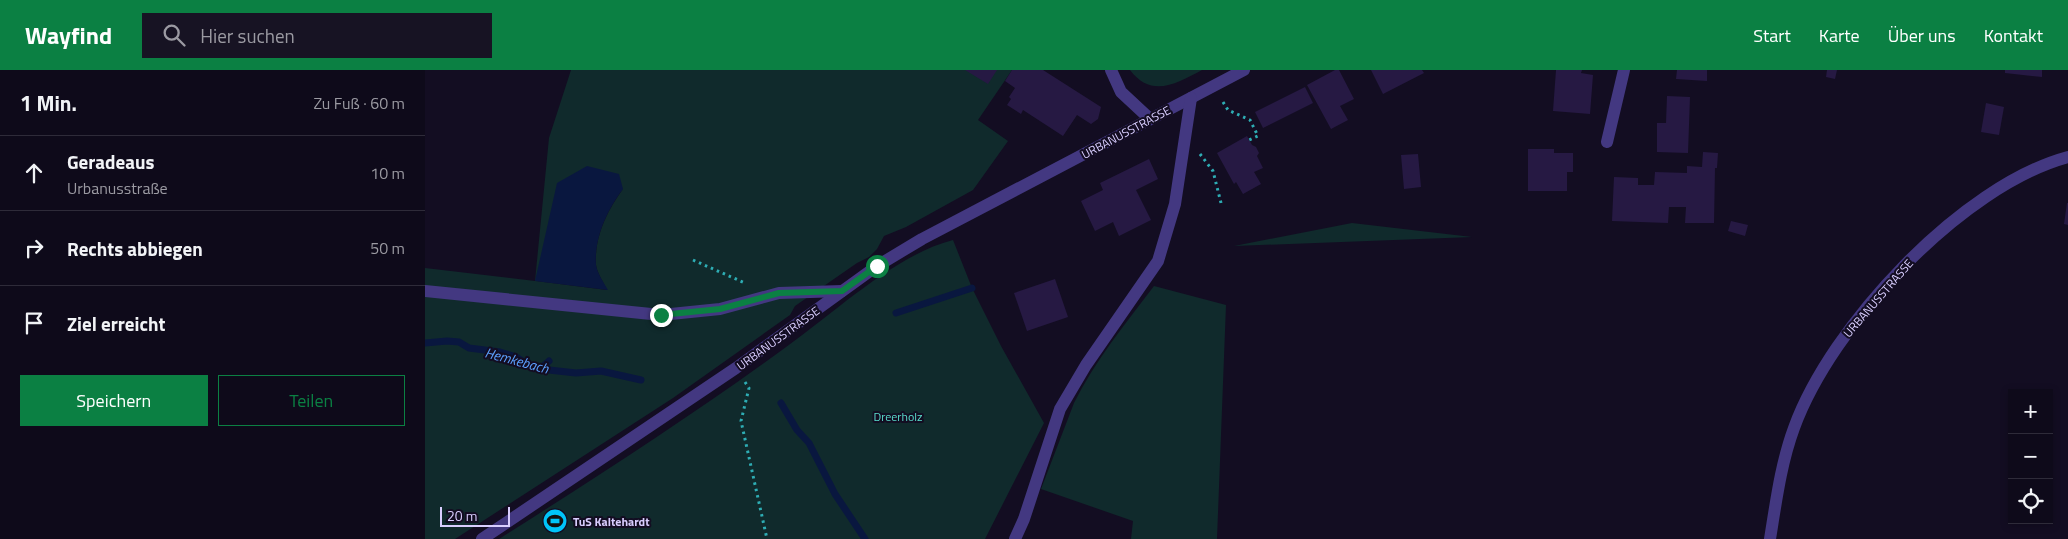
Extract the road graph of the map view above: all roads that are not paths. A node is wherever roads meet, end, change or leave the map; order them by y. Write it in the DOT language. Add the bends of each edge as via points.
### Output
graph roads {
  1 [pos="1111,70"];
  2 [pos="1244,70"];
  3 [pos="1624,70"];
  4 [pos="1191,98"];
  5 [pos="1151,119"];
  6 [pos="1607,142"];
  7 [pos="2068,157"];
  8 [pos="425,291"];
  9 [pos="842,291"];
  10 [pos="482,539"];
  11 [pos="1015,539"];
  12 [pos="1770,539"];
  1 -- 5 [label="street" via="1121,92"];
  2 -- 4 [label="street, URBANUSSTRASSE"];
  3 -- 6 [label="street"];
  4 -- 5 [label="street, URBANUSSTRASSE"];
  4 -- 11 [label="street, URBANUSSTRASSE" via="1175,204 1158,261 1060,409"];
  5 -- 9 [label="street, URBANUSSTRASSE" via="923,239"];
  7 -- 12 [label="street, URBANUSSTRASSE" via="2012,180 1961,214 1897,274 1854,322 1819,375 1793,429"];
  8 -- 9 [label="street" via="661,315 720,309 779,293"];
  9 -- 10 [label="street, URBANUSSTRASSE" via="736,368"];
}
